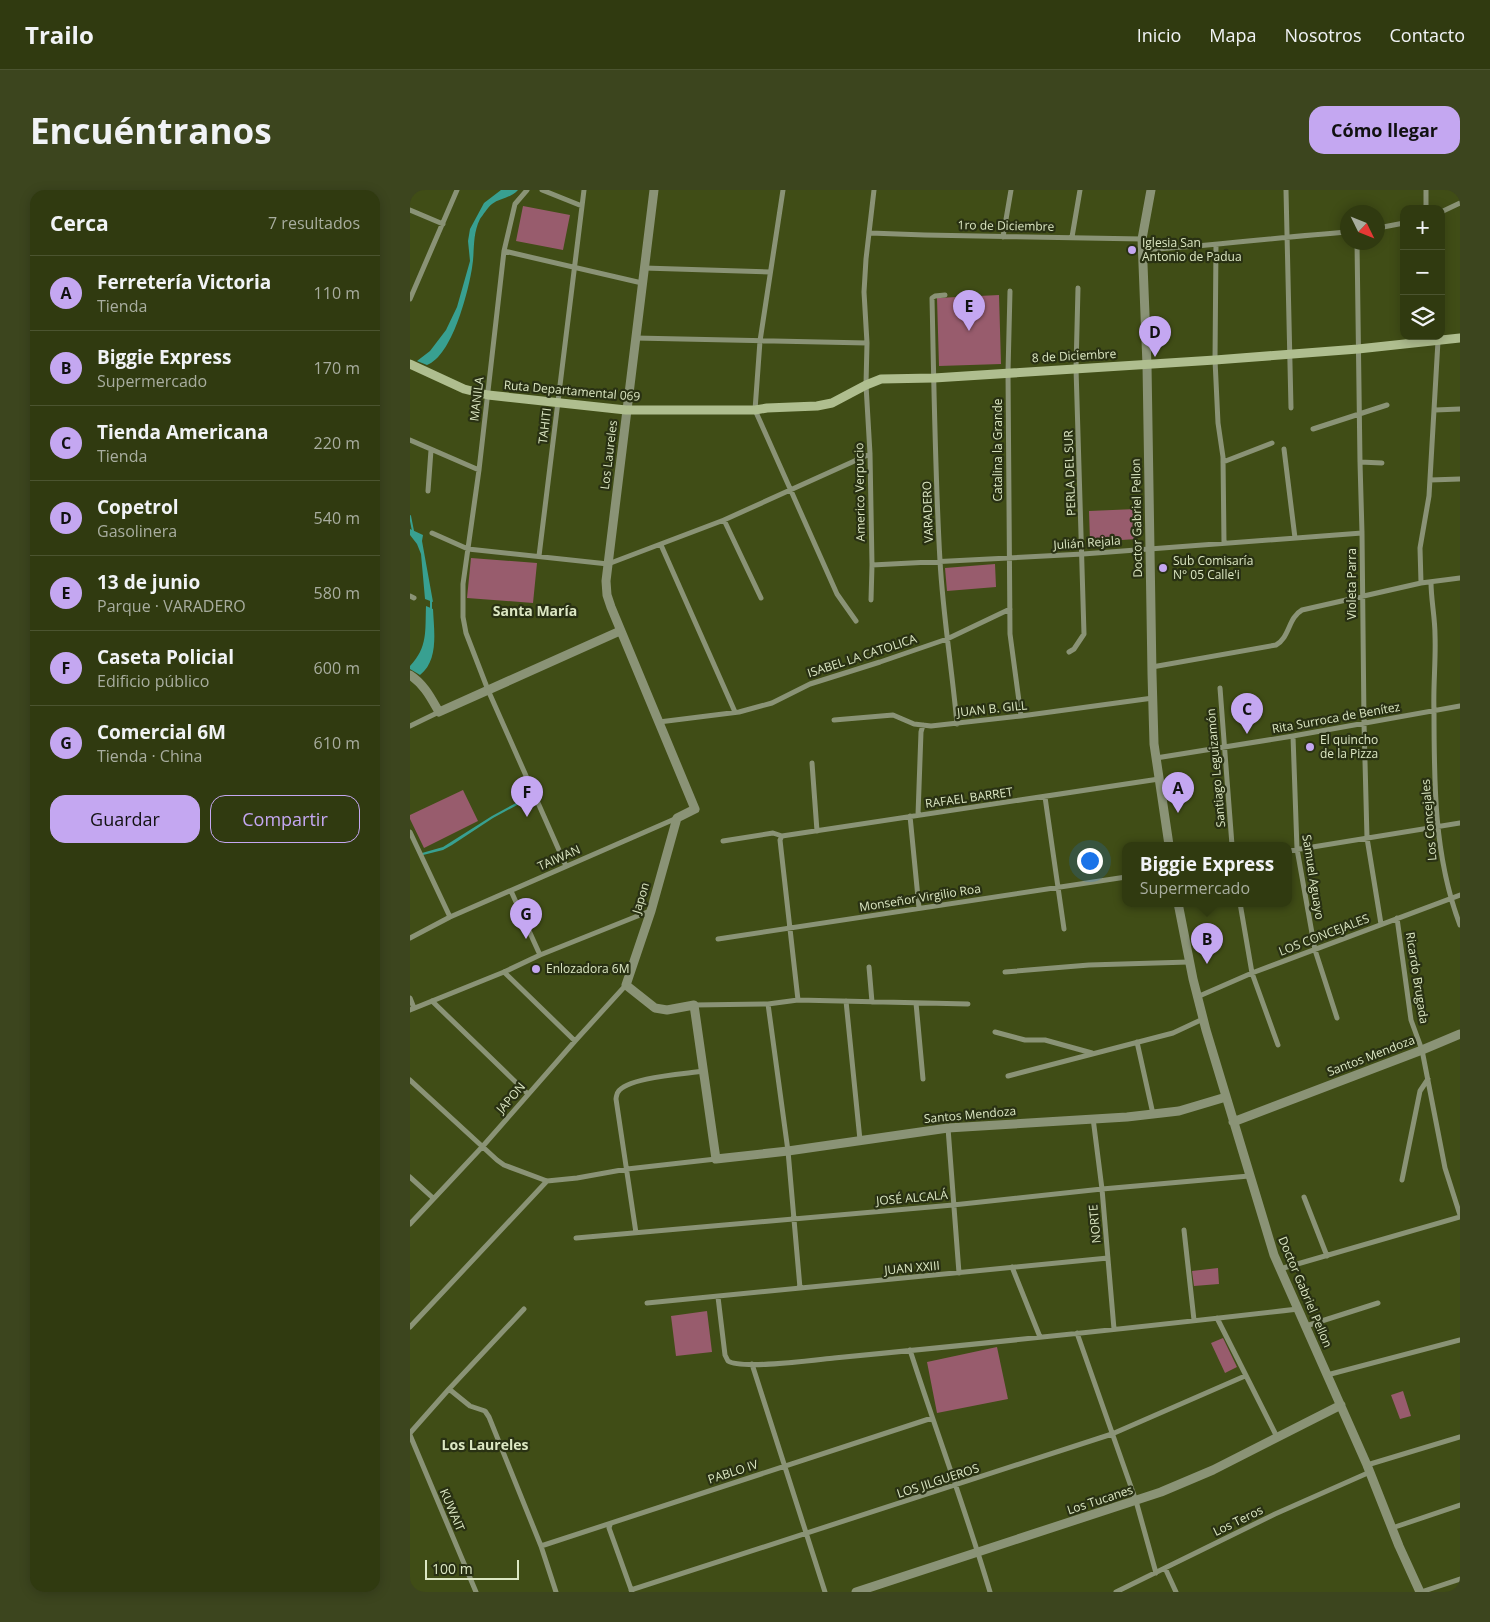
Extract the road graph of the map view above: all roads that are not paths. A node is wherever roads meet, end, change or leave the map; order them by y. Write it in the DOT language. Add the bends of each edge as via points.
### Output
graph roads {
  1 [pos="458,190"];
  2 [pos="527,190"];
  3 [pos="542,190"];
  4 [pos="584,190"];
  5 [pos="654,190"];
  6 [pos="783,190"];
  7 [pos="874,190"];
  8 [pos="1011,190"];
  9 [pos="1080,190"];
  10 [pos="1151,190"];
  11 [pos="1286,190"];
  12 [pos="1426,190"];
  13 [pos="1460,204"];
  14 [pos="1426,205"];
  15 [pos="582,206"];
  16 [pos="410,210"];
  17 [pos="1445,210"];
  18 [pos="443,224"];
  19 [pos="1400,224"];
  20 [pos="1385,227"];
  21 [pos="870,232"];
  22 [pos="1340,233"];
  23 [pos="1003,237"];
  24 [pos="1072,237"];
  25 [pos="1286,237"];
  26 [pos="1142,239"];
  27 [pos="1216,245"];
  28 [pos="1142,250"];
  29 [pos="1357,250"];
  30 [pos="504,251"];
  31 [pos="643,268"];
  32 [pos="574,269"];
  33 [pos="770,272"];
  34 [pos="642,283"];
  35 [pos="412,287"];
  36 [pos="1078,288"];
  37 [pos="1010,291"];
  38 [pos="945,295"];
  39 [pos="410,299"];
  40 [pos="636,338"];
  41 [pos="1460,338"];
  42 [pos="1445,339"];
  43 [pos="1427,340"];
  44 [pos="1434,340"];
  45 [pos="760,341"];
  46 [pos="867,343"];
  47 [pos="1358,350"];
  48 [pos="1288,355"];
  49 [pos="1215,360"];
  50 [pos="410,364"];
  51 [pos="1148,365"];
  52 [pos="1076,368"];
  53 [pos="1008,372"];
  54 [pos="934,378"];
  55 [pos="866,384"];
  56 [pos="488,395"];
  57 [pos="558,402"];
  58 [pos="1387,405"];
  59 [pos="1291,408"];
  60 [pos="1460,409"];
  61 [pos="626,410"];
  62 [pos="755,410"];
  63 [pos="1435,410"];
  64 [pos="1359,413"];
  65 [pos="1313,429"];
  66 [pos="410,440"];
  67 [pos="1272,444"];
  68 [pos="1284,449"];
  69 [pos="431,450"];
  70 [pos="870,454"];
  71 [pos="1223,462"];
  72 [pos="1360,462"];
  73 [pos="1382,463"];
  74 [pos="479,470"];
  75 [pos="1430,480"];
  76 [pos="1460,480"];
  77 [pos="791,490"];
  78 [pos="428,491"];
  79 [pos="724,520"];
  80 [pos="1362,533"];
  81 [pos="432,534"];
  82 [pos="1295,538"];
  83 [pos="1224,543"];
  84 [pos="661,546"];
  85 [pos="468,549"];
  86 [pos="1150,549"];
  87 [pos="1083,554"];
  88 [pos="539,556"];
  89 [pos="1009,558"];
  90 [pos="940,561"];
  91 [pos="608,564"];
  92 [pos="872,565"];
  93 [pos="1460,578"];
  94 [pos="1431,582"];
  95 [pos="1421,583"];
  96 [pos="1362,597"];
  97 [pos="761,598"];
  98 [pos="870,600"];
  99 [pos="1010,609"];
  100 [pos="856,621"];
  101 [pos="620,631"];
  102 [pos="947,638"];
  103 [pos="1069,652"];
  104 [pos="1152,667"];
  105 [pos="414,678"];
  106 [pos="1220,688"];
  107 [pos="488,690"];
  108 [pos="1153,698"];
  109 [pos="1460,706"];
  110 [pos="1434,711"];
  111 [pos="438,712"];
  112 [pos="735,712"];
  113 [pos="1021,716"];
  114 [pos="834,720"];
  115 [pos="659,722"];
  116 [pos="1364,723"];
  117 [pos="957,724"];
  118 [pos="923,725"];
  119 [pos="410,726"];
  120 [pos="1293,736"];
  121 [pos="1223,746"];
  122 [pos="1156,758"];
  123 [pos="812,763"];
  124 [pos="1159,779"];
  125 [pos="1045,797"];
  126 [pos="918,815"];
  127 [pos="910,816"];
  128 [pos="677,818"];
  129 [pos="1460,822"];
  130 [pos="1438,826"];
  131 [pos="817,830"];
  132 [pos="410,832"];
  133 [pos="782,836"];
  134 [pos="1367,838"];
  135 [pos="723,841"];
  136 [pos="1169,842"];
  137 [pos="1232,842"];
  138 [pos="1297,850"];
  139 [pos="1292,851"];
  140 [pos="566,866"];
  141 [pos="1122,878"];
  142 [pos="1057,886"];
  143 [pos="511,891"];
  144 [pos="1460,895"];
  145 [pos="1450,898"];
  146 [pos="1179,907"];
  147 [pos="1241,907"];
  148 [pos="920,908"];
  149 [pos="651,911"];
  150 [pos="450,917"];
  151 [pos="1397,918"];
  152 [pos="1381,924"];
  153 [pos="1460,925"];
  154 [pos="791,927"];
  155 [pos="1064,929"];
  156 [pos="410,938"];
  157 [pos="718,939"];
  158 [pos="1315,950"];
  159 [pos="540,955"];
  160 [pos="1190,962"];
  161 [pos="869,967"];
  162 [pos="504,972"];
  163 [pos="1005,972"];
  164 [pos="1252,973"];
  165 [pos="626,985"];
  166 [pos="1197,997"];
  167 [pos="410,998"];
  168 [pos="798,1000"];
  169 [pos="432,1001"];
  170 [pos="846,1002"];
  171 [pos="872,1002"];
  172 [pos="916,1003"];
  173 [pos="768,1004"];
  174 [pos="968,1004"];
  175 [pos="694,1005"];
  176 [pos="412,1009"];
  177 [pos="1337,1018"];
  178 [pos="1203,1020"];
  179 [pos="995,1032"];
  180 [pos="1460,1034"];
  181 [pos="574,1041"];
  182 [pos="1137,1042"];
  183 [pos="1278,1045"];
  184 [pos="1422,1050"];
  185 [pos="1095,1053"];
  186 [pos="704,1071"];
  187 [pos="1008,1076"];
  188 [pos="923,1079"];
  189 [pos="1428,1079"];
  190 [pos="410,1080"];
  191 [pos="528,1094"];
  192 [pos="1226,1097"];
  193 [pos="1153,1114"];
  194 [pos="1093,1118"];
  195 [pos="1233,1122"];
  196 [pos="948,1128"];
  197 [pos="860,1140"];
  198 [pos="483,1146"];
  199 [pos="788,1151"];
  200 [pos="716,1159"];
  201 [pos="627,1169"];
  202 [pos="1250,1176"];
  203 [pos="410,1177"];
  204 [pos="1402,1180"];
  205 [pos="546,1181"];
  206 [pos="1102,1189"];
  207 [pos="1304,1197"];
  208 [pos="433,1198"];
  209 [pos="953,1205"];
  210 [pos="1460,1216"];
  211 [pos="795,1218"];
  212 [pos="410,1224"];
  213 [pos="1184,1230"];
  214 [pos="636,1233"];
  215 [pos="576,1238"];
  216 [pos="1327,1256"];
  217 [pos="1108,1258"];
  218 [pos="1012,1267"];
  219 [pos="1280,1269"];
  220 [pos="959,1274"];
  221 [pos="800,1288"];
  222 [pos="718,1297"];
  223 [pos="647,1303"];
  224 [pos="1378,1303"];
  225 [pos="524,1309"];
  226 [pos="1298,1309"];
  227 [pos="1217,1318"];
  228 [pos="1194,1320"];
  229 [pos="1306,1326"];
  230 [pos="410,1327"];
  231 [pos="1114,1329"];
  232 [pos="1077,1333"];
  233 [pos="1040,1337"];
  234 [pos="1460,1340"];
  235 [pos="910,1350"];
  236 [pos="752,1364"];
  237 [pos="1327,1375"];
  238 [pos="1245,1376"];
  239 [pos="449,1389"];
  240 [pos="1340,1405"];
  241 [pos="932,1418"];
  242 [pos="410,1434"];
  243 [pos="1112,1434"];
  244 [pos="1460,1436"];
  245 [pos="1277,1437"];
  246 [pos="783,1466"];
  247 [pos="1368,1469"];
  248 [pos="956,1485"];
  249 [pos="1136,1501"];
  250 [pos="1460,1505"];
  251 [pos="610,1525"];
  252 [pos="1392,1528"];
  253 [pos="805,1535"];
  254 [pos="541,1546"];
  255 [pos="978,1553"];
  256 [pos="1164,1568"];
  257 [pos="1156,1573"];
  258 [pos="1460,1579"];
  259 [pos="631,1591"];
  260 [pos="476,1592"];
  261 [pos="556,1592"];
  262 [pos="825,1592"];
  263 [pos="856,1592"];
  264 [pos="990,1592"];
  265 [pos="1116,1592"];
  266 [pos="1176,1592"];
  267 [pos="1421,1592"];
  1 -- 18 [label="street"];
  2 -- 30 [label="street, MANILA" via="515,204"];
  3 -- 15 [label="street"];
  4 -- 15 [label="street, TAHITI"];
  5 -- 31 [label="street, Los Laureles"];
  6 -- 33 [label="street"];
  7 -- 21 [label="street, Americo Verpucio"];
  8 -- 23 [label="street"];
  9 -- 24 [label="street"];
  10 -- 26 [label="street, Doctor Gabriel Pellon"];
  11 -- 25 [label="street"];
  12 -- 14 [label="street"];
  13 -- 17 [label="street"];
  15 -- 32 [label="street, TAHITI"];
  16 -- 18 [label="street"];
  18 -- 35 [label="street"];
  19 -- 20 [label="street"];
  21 -- 23 [label="street, 1ro de Diciembre"];
  21 -- 46 [label="street, Americo Verpucio" via="864,292"];
  22 -- 25 [label="street"];
  23 -- 24 [label="street, 1ro de Diciembre"];
  24 -- 26 [label="street, 1ro de Diciembre"];
  25 -- 27 [label="street"];
  25 -- 48 [label="street"];
  26 -- 28 [label="street, Doctor Gabriel Pellon"];
  27 -- 28 [label="street"];
  27 -- 49 [label="street"];
  28 -- 51 [label="street, Doctor Gabriel Pellon"];
  29 -- 47 [label="street, Violeta Parra"];
  30 -- 32 [label="street"];
  30 -- 56 [label="street, MANILA"];
  31 -- 33 [label="street"];
  31 -- 34 [label="street, Los Laureles"];
  32 -- 34 [label="street"];
  32 -- 57 [label="street, TAHITI"];
  33 -- 45 [label="street"];
  34 -- 40 [label="street, Los Laureles"];
  35 -- 39 [label="street"];
  36 -- 52 [label="street, PERLA DEL SUR"];
  37 -- 53 [label="street, Catalina la Grande"];
  38 -- 54 [label="street, VARADERO" via="932,298"];
  40 -- 45 [label="street"];
  40 -- 61 [label="street, Los Laureles"];
  41 -- 42 [label="main road, 8 de Diciembre"];
  43 -- 47 [label="main road, 8 de Diciembre"];
  44 -- 63 [label="street"];
  45 -- 46 [label="street"];
  45 -- 62 [label="street"];
  46 -- 55 [label="street, Americo Verpucio"];
  47 -- 48 [label="main road, 8 de Diciembre"];
  47 -- 64 [label="street, Violeta Parra"];
  48 -- 49 [label="main road, 8 de Diciembre"];
  48 -- 59 [label="street"];
  49 -- 51 [label="main road, 8 de Diciembre"];
  49 -- 71 [label="street"];
  50 -- 56 [label="main road, Ruta Departamental 069" via="464,389"];
  51 -- 52 [label="main road, 8 de Diciembre"];
  51 -- 86 [label="street, Doctor Gabriel Pellon"];
  52 -- 53 [label="main road, 8 de Diciembre"];
  52 -- 87 [label="street, PERLA DEL SUR"];
  53 -- 54 [label="main road, 8 de Diciembre"];
  53 -- 89 [label="street, Catalina la Grande"];
  54 -- 55 [label="main road, 8 de Diciembre" via="881,379"];
  54 -- 90 [label="street, VARADERO"];
  55 -- 62 [label="main road, 8 de Diciembre" via="832,403"];
  55 -- 70 [label="street, Americo Verpucio"];
  56 -- 57 [label="main road, Ruta Departamental 069"];
  56 -- 74 [label="street, MANILA"];
  57 -- 61 [label="main road, Ruta Departamental 069"];
  57 -- 88 [label="street, TAHITI"];
  58 -- 64 [label="street"];
  60 -- 63 [label="street"];
  61 -- 62 [label="main road, Ruta Departamental 069"];
  61 -- 91 [label="street, Los Laureles"];
  62 -- 77 [label="street"];
  63 -- 75 [label="street"];
  64 -- 65 [label="street"];
  64 -- 72 [label="street, Violeta Parra"];
  66 -- 69 [label="street"];
  67 -- 71 [label="street"];
  68 -- 82 [label="street"];
  69 -- 74 [label="street"];
  69 -- 78 [label="street"];
  70 -- 77 [label="street"];
  70 -- 92 [label="street, Americo Verpucio"];
  71 -- 83 [label="street"];
  72 -- 73 [label="street"];
  72 -- 80 [label="street, Violeta Parra"];
  74 -- 85 [label="street, MANILA"];
  75 -- 76 [label="street"];
  75 -- 95 [label="street" via="1420,548"];
  77 -- 79 [label="street"];
  77 -- 100 [label="street" via="837,594"];
  79 -- 84 [label="street"];
  79 -- 97 [label="street"];
  80 -- 82 [label="street, Julián Rejala"];
  80 -- 96 [label="street, Violeta Parra"];
  81 -- 85 [label="street"];
  82 -- 83 [label="street, Julián Rejala"];
  83 -- 86 [label="street, Julián Rejala"];
  84 -- 91 [label="street"];
  84 -- 112 [label="street"];
  85 -- 88 [label="street"];
  85 -- 107 [label="street, MANILA" via="463,617"];
  86 -- 87 [label="street, Julián Rejala"];
  86 -- 104 [label="street, Doctor Gabriel Pellon"];
  87 -- 89 [label="street, Julián Rejala"];
  87 -- 103 [label="street, PERLA DEL SUR" via="1084,634"];
  88 -- 91 [label="street"];
  89 -- 90 [label="street, Julián Rejala"];
  89 -- 99 [label="street, Catalina la Grande"];
  90 -- 92 [label="street, Julián Rejala"];
  90 -- 102 [label="street, VARADERO"];
  91 -- 101 [label="street, Los Laureles" via="607,595"];
  92 -- 98 [label="street, Americo Verpucio"];
  93 -- 94 [label="street"];
  94 -- 95 [label="street"];
  94 -- 110 [label="street, Los Concejales" via="1435,634"];
  95 -- 96 [label="street"];
  96 -- 104 [label="street" via="1302,610 1292,620 1283,641 1276,644"];
  96 -- 116 [label="street, Violeta Parra"];
  99 -- 102 [label="street, ISABEL LA CATOLICA"];
  99 -- 113 [label="street, Catalina la Grande" via="1011,646"];
  101 -- 107 [label="street"];
  101 -- 115 [label="street, Los Laureles"];
  102 -- 112 [label="street, ISABEL LA CATOLICA" via="810,684 772,704"];
  102 -- 117 [label="street, VARADERO"];
  104 -- 108 [label="street, Doctor Gabriel Pellon"];
  105 -- 111 [label="street"];
  106 -- 121 [label="street, Santiago Leguizamón"];
  107 -- 111 [label="street"];
  107 -- 140 [label="street, MANILA"];
  108 -- 113 [label="street, JUAN B. GILL"];
  108 -- 122 [label="street, Doctor Gabriel Pellon"];
  109 -- 110 [label="street, Rita Surroca de Benítez"];
  110 -- 116 [label="street, Rita Surroca de Benítez"];
  110 -- 130 [label="street, Los Concejales"];
  111 -- 119 [label="street"];
  112 -- 115 [label="street, ISABEL LA CATOLICA"];
  113 -- 117 [label="street, JUAN B. GILL"];
  114 -- 118 [label="street, JUAN B. GILL" via="893,715"];
  115 -- 128 [label="street, Los Laureles" via="695,808"];
  116 -- 120 [label="street, Rita Surroca de Benítez"];
  116 -- 134 [label="street, Violeta Parra"];
  117 -- 118 [label="street, JUAN B. GILL"];
  118 -- 126 [label="street"];
  120 -- 121 [label="street, Rita Surroca de Benítez"];
  120 -- 138 [label="street, Samuel Aguayo"];
  121 -- 122 [label="street, Rita Surroca de Benítez"];
  121 -- 137 [label="street, Santiago Leguizamón"];
  122 -- 124 [label="street, Doctor Gabriel Pellon"];
  123 -- 131 [label="street"];
  124 -- 125 [label="street, RAFAEL BARRET"];
  124 -- 136 [label="street, Doctor Gabriel Pellon"];
  125 -- 126 [label="street, RAFAEL BARRET"];
  125 -- 142 [label="street"];
  126 -- 127 [label="street, RAFAEL BARRET"];
  127 -- 131 [label="street, RAFAEL BARRET"];
  127 -- 148 [label="street"];
  128 -- 140 [label="street, TAIWAN"];
  128 -- 149 [label="street, Japon"];
  129 -- 130 [label="street"];
  130 -- 134 [label="street"];
  130 -- 145 [label="street, Los Concejales"];
  131 -- 133 [label="street, RAFAEL BARRET"];
  132 -- 150 [label="street"];
  133 -- 135 [label="street, RAFAEL BARRET" via="773,834"];
  133 -- 154 [label="street"];
  134 -- 138 [label="street"];
  134 -- 152 [label="street, Violeta Parra"];
  138 -- 139 [label="street"];
  138 -- 158 [label="street, Samuel Aguayo"];
  140 -- 143 [label="street, TAIWAN"];
  141 -- 142 [label="street, Monseñor Virgilio Roa"];
  142 -- 148 [label="street, Monseñor Virgilio Roa"];
  142 -- 155 [label="street"];
  143 -- 150 [label="street, TAIWAN"];
  143 -- 159 [label="street"];
  144 -- 145 [label="street, LOS CONCEJALES"];
  145 -- 151 [label="street, LOS CONCEJALES"];
  145 -- 153 [label="street, Los Concejales"];
  146 -- 160 [label="street, Doctor Gabriel Pellon"];
  147 -- 164 [label="street"];
  148 -- 154 [label="street, Monseñor Virgilio Roa"];
  149 -- 159 [label="street"];
  149 -- 165 [label="street, Japon"];
  150 -- 156 [label="street, TAIWAN"];
  151 -- 152 [label="street, LOS CONCEJALES"];
  151 -- 184 [label="street, Ricardo Brugada" via="1412,1020"];
  152 -- 158 [label="street, LOS CONCEJALES"];
  154 -- 157 [label="street, Monseñor Virgilio Roa"];
  154 -- 168 [label="street"];
  158 -- 164 [label="street, LOS CONCEJALES"];
  158 -- 177 [label="street, Samuel Aguayo"];
  159 -- 162 [label="street"];
  160 -- 163 [label="street"];
  160 -- 166 [label="street, Doctor Gabriel Pellon"];
  161 -- 171 [label="street"];
  162 -- 169 [label="street"];
  162 -- 181 [label="street"];
  164 -- 166 [label="street, LOS CONCEJALES"];
  164 -- 183 [label="street"];
  165 -- 175 [label="street" via="655,1008 667,1010"];
  165 -- 181 [label="street, JAPON"];
  166 -- 178 [label="street, Doctor Gabriel Pellon"];
  167 -- 176 [label="street"];
  168 -- 170 [label="street"];
  168 -- 173 [label="street"];
  169 -- 176 [label="street"];
  169 -- 191 [label="street"];
  170 -- 171 [label="street"];
  170 -- 197 [label="street"];
  171 -- 172 [label="street"];
  172 -- 174 [label="street"];
  172 -- 188 [label="street"];
  173 -- 175 [label="street"];
  173 -- 199 [label="street"];
  175 -- 186 [label="street"];
  178 -- 182 [label="street" via="1174,1033"];
  178 -- 192 [label="street, Doctor Gabriel Pellon"];
  179 -- 185 [label="street"];
  180 -- 184 [label="street, Santos Mendoza"];
  181 -- 191 [label="street, JAPON"];
  182 -- 185 [label="street"];
  182 -- 193 [label="street"];
  184 -- 189 [label="street, Ricardo Brugada"];
  184 -- 195 [label="street, Santos Mendoza"];
  185 -- 187 [label="street"];
  186 -- 200 [label="street"];
  186 -- 201 [label="street" via="637,1080 617,1092"];
  189 -- 204 [label="street" via="1420,1091"];
  189 -- 210 [label="street, Ricardo Brugada" via="1445,1168"];
  190 -- 198 [label="street"];
  191 -- 198 [label="street, JAPON"];
  192 -- 193 [label="street, Santos Mendoza" via="1179,1111"];
  192 -- 195 [label="street, Doctor Gabriel Pellon"];
  193 -- 194 [label="street, Santos Mendoza"];
  194 -- 196 [label="street, Santos Mendoza"];
  194 -- 206 [label="street, NORTE"];
  195 -- 202 [label="street, Doctor Gabriel Pellon"];
  196 -- 197 [label="street, Santos Mendoza"];
  196 -- 209 [label="street"];
  197 -- 199 [label="street, Santos Mendoza"];
  198 -- 205 [label="street" via="504,1165"];
  198 -- 208 [label="street, JAPON"];
  199 -- 200 [label="street, Santos Mendoza"];
  199 -- 211 [label="street"];
  200 -- 201 [label="street"];
  201 -- 205 [label="street"];
  201 -- 214 [label="street"];
  202 -- 206 [label="street, JOSÉ ALCALÁ"];
  202 -- 219 [label="street, Doctor Gabriel Pellon"];
  203 -- 208 [label="street"];
  205 -- 230 [label="street"];
  206 -- 209 [label="street, JOSÉ ALCALÁ"];
  206 -- 217 [label="street, NORTE"];
  207 -- 216 [label="street"];
  208 -- 212 [label="street, JAPON"];
  209 -- 211 [label="street, JOSÉ ALCALÁ"];
  209 -- 220 [label="street"];
  210 -- 216 [label="street"];
  211 -- 214 [label="street, JOSÉ ALCALÁ"];
  211 -- 221 [label="street"];
  213 -- 228 [label="street"];
  214 -- 215 [label="street, JOSÉ ALCALÁ"];
  216 -- 219 [label="street"];
  217 -- 218 [label="street, JUAN XXIII"];
  217 -- 231 [label="street, NORTE"];
  218 -- 220 [label="street, JUAN XXIII"];
  218 -- 233 [label="street"];
  219 -- 226 [label="street, Doctor Gabriel Pellon"];
  220 -- 221 [label="street, JUAN XXIII"];
  221 -- 222 [label="street, JUAN XXIII"];
  222 -- 223 [label="street, JUAN XXIII"];
  222 -- 236 [label="street" via="726,1358 732,1364"];
  224 -- 229 [label="street"];
  225 -- 239 [label="street"];
  226 -- 227 [label="street"];
  226 -- 229 [label="street, Doctor Gabriel Pellon"];
  227 -- 228 [label="street"];
  227 -- 238 [label="street"];
  228 -- 231 [label="street"];
  229 -- 237 [label="street, Doctor Gabriel Pellon"];
  231 -- 232 [label="street"];
  232 -- 233 [label="street"];
  232 -- 243 [label="street"];
  233 -- 235 [label="street"];
  234 -- 237 [label="street"];
  235 -- 236 [label="street"];
  235 -- 241 [label="street"];
  236 -- 246 [label="street"];
  237 -- 240 [label="street, Doctor Gabriel Pellon"];
  238 -- 243 [label="street, LOS JILGUEROS"];
  238 -- 245 [label="street"];
  239 -- 242 [label="street"];
  239 -- 254 [label="street" via="470,1406 485,1411 489,1417"];
  240 -- 245 [label="street, Los Tucanes"];
  240 -- 247 [label="street, Doctor Gabriel Pellon"];
  241 -- 246 [label="street, PABLO IV"];
  241 -- 248 [label="street"];
  242 -- 260 [label="street, KUWAIT"];
  243 -- 248 [label="street, LOS JILGUEROS"];
  243 -- 249 [label="street"];
  244 -- 247 [label="street, Los Teros"];
  245 -- 249 [label="street, Los Tucanes" via="1213,1470"];
  246 -- 251 [label="street, PABLO IV"];
  246 -- 253 [label="street"];
  247 -- 252 [label="street, Doctor Gabriel Pellon"];
  247 -- 256 [label="street, Los Teros"];
  248 -- 253 [label="street, LOS JILGUEROS"];
  248 -- 255 [label="street"];
  249 -- 255 [label="street, Los Tucanes"];
  249 -- 257 [label="street"];
  250 -- 252 [label="street"];
  251 -- 254 [label="street, PABLO IV"];
  251 -- 259 [label="street"];
  252 -- 267 [label="street, Doctor Gabriel Pellon"];
  253 -- 259 [label="street, LOS JILGUEROS"];
  253 -- 262 [label="street"];
  254 -- 261 [label="street"];
  255 -- 263 [label="street, Los Tucanes"];
  255 -- 264 [label="street"];
  256 -- 257 [label="street, Los Teros"];
  256 -- 266 [label="street"];
  257 -- 265 [label="street, Los Teros"];
  258 -- 267 [label="street"];
}
